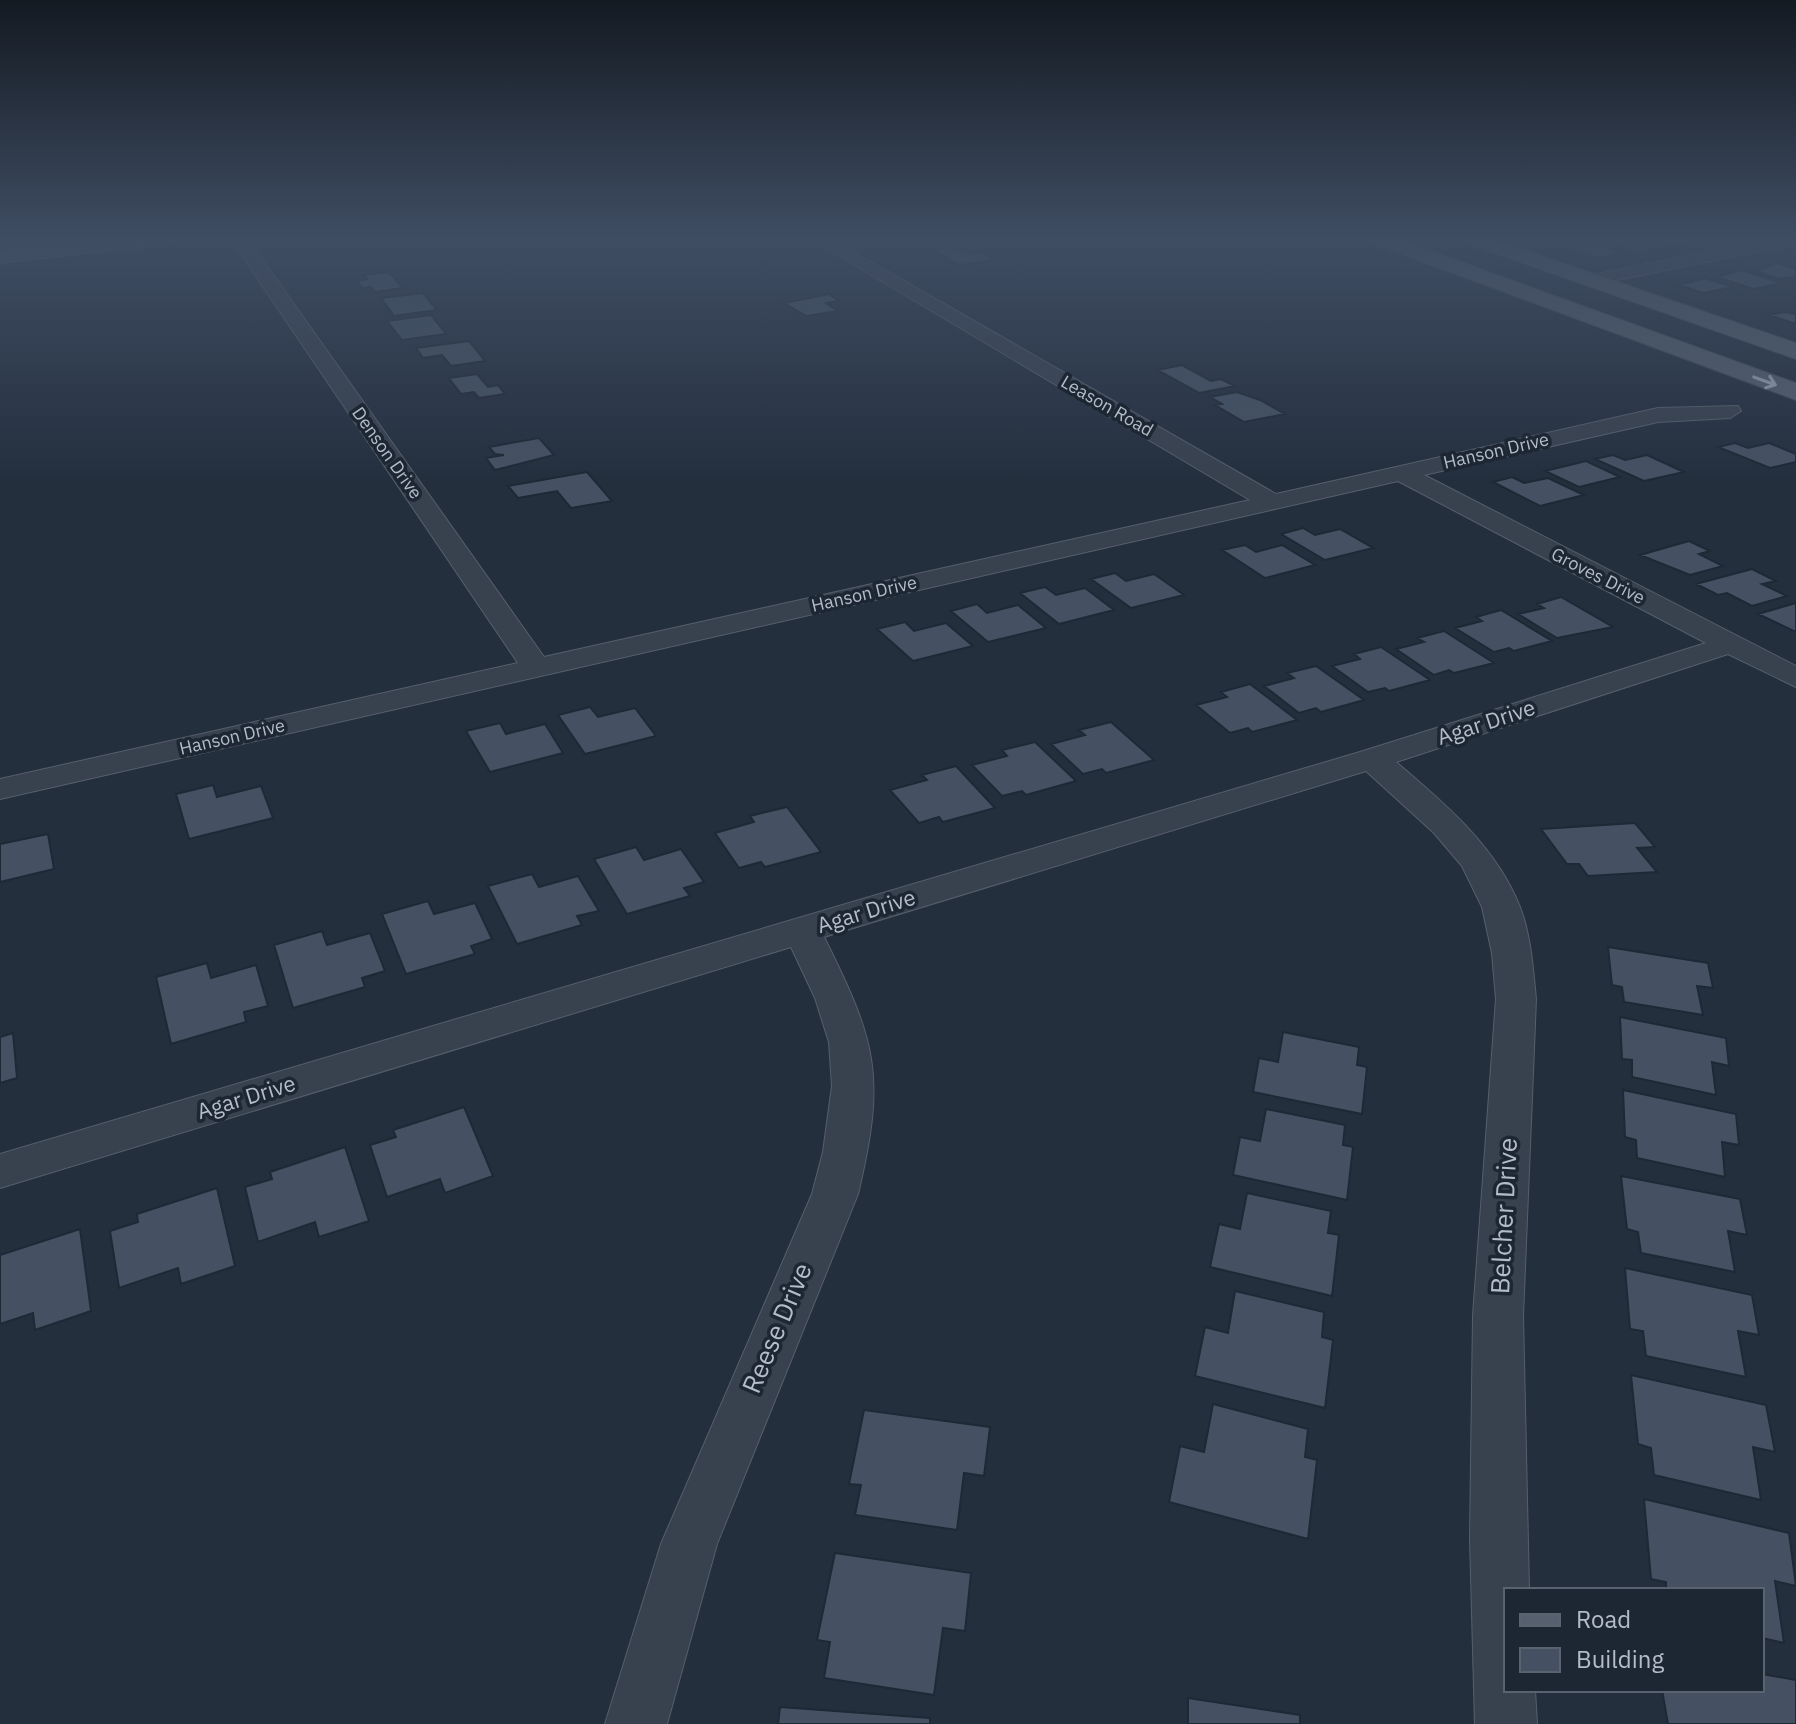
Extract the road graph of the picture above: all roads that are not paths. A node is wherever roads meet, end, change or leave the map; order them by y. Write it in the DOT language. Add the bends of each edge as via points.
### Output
graph roads {
  1 [pos="294,318"];
  2 [pos="956,318"];
  3 [pos="1596,318"];
  4 [pos="1702,318"];
  5 [pos="1796,351"];
  6 [pos="1796,392"];
  7 [pos="1730,411"];
  8 [pos="1401,473"];
  9 [pos="1272,502"];
  10 [pos="1731,644"];
  11 [pos="536,668"];
  12 [pos="1796,678"];
  13 [pos="1372,759"];
  14 [pos="0,789"];
  15 [pos="802,930"];
  16 [pos="0,1171"];
  17 [pos="1504,1678"];
  18 [pos="1505,1692"];
  19 [pos="636,1724"];
  20 [pos="1506,1724"];
  1 -- 11 [label="street, Denson Drive"];
  2 -- 9 [label="street, Leason Road"];
  3 -- 6 [label="main road, one-way"];
  4 -- 5 [label="main road"];
  7 -- 8 [label="street, Hanson Drive" via="1658,415"];
  8 -- 9 [label="street, Hanson Drive"];
  8 -- 10 [label="street, Groves Drive"];
  9 -- 11 [label="street, Hanson Drive"];
  10 -- 12 [label="street, Groves Drive"];
  10 -- 13 [label="street, Agar Drive"];
  11 -- 14 [label="street, Hanson Drive"];
  13 -- 15 [label="street, Agar Drive"];
  13 -- 17 [label="street, Belcher Drive" via="1458,837 1501,908 1511,949 1516,999 1498,1316"];
  15 -- 16 [label="street, Agar Drive"];
  15 -- 19 [label="street, Reese Drive" via="845,1023 852,1072 850,1135 835,1194 689,1544"];
  18 -- 20 [label="street, Belcher Drive"];
}
